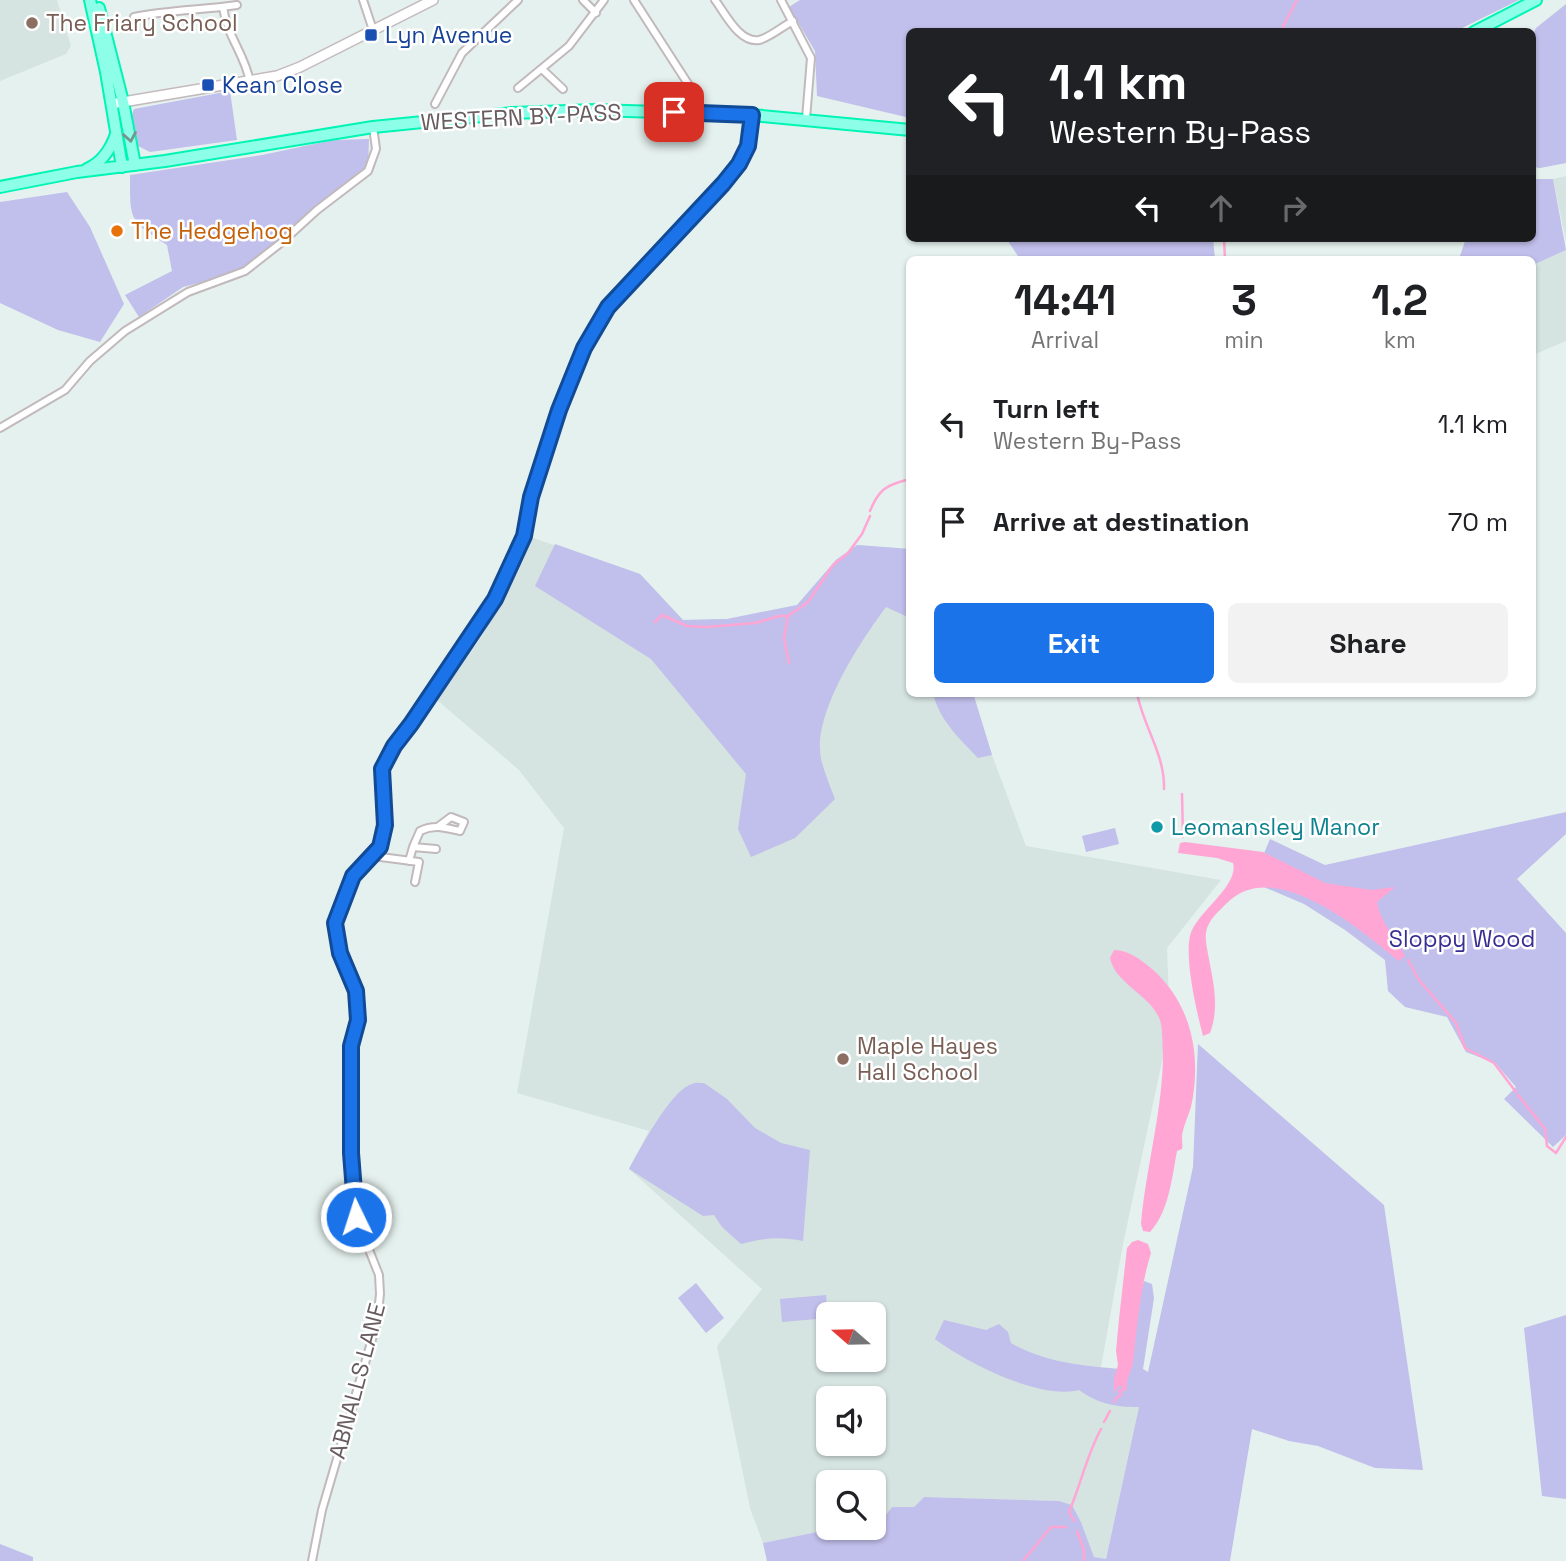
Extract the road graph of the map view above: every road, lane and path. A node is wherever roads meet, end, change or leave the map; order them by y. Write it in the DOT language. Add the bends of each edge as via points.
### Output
graph roads {
  1 [pos="93,0"];
  2 [pos="363,0"];
  3 [pos="433,0"];
  4 [pos="518,0"];
  5 [pos="583,0"];
  6 [pos="604,0"];
  7 [pos="634,0"];
  8 [pos="715,0"];
  9 [pos="781,0"];
  10 [pos="1536,0"];
  11 [pos="237,5"];
  12 [pos="223,7"];
  13 [pos="596,13"];
  14 [pos="142,15"];
  15 [pos="134,17"];
  16 [pos="793,21"];
  17 [pos="144,25"];
  18 [pos="1482,28"];
  19 [pos="373,30"];
  20 [pos="543,70"];
  21 [pos="250,82"];
  22 [pos="518,88"];
  23 [pos="563,89"];
  24 [pos="692,90"];
  25 [pos="118,103"];
  26 [pos="435,104"];
  27 [pos="752,115"];
  28 [pos="806,119"];
  29 [pos="373,127"];
  30 [pos="906,130"];
  31 [pos="117,132"];
  32 [pos="135,165"];
  33 [pos="122,167"];
  34 [pos="77,172"];
  35 [pos="0,187"];
  36 [pos="0,428"];
  37 [pos="439,826"];
  38 [pos="413,847"];
  39 [pos="436,849"];
  40 [pos="373,856"];
  41 [pos="409,861"];
  42 [pos="415,881"];
  43 [pos="312,1561"];
  1 -- 25 [label="highway"];
  2 -- 19 [label="street"];
  3 -- 19 [label="street"];
  4 -- 26 [label="street" via="462,53"];
  5 -- 13 [label="street"];
  6 -- 13 [label="street"];
  7 -- 24 [label="street"];
  8 -- 16 [label="street" via="746,38 758,40"];
  9 -- 16 [label="street"];
  10 -- 18 [label="highway"];
  11 -- 12 [label="street"];
  12 -- 14 [label="street"];
  12 -- 21 [label="street" via="226,26"];
  13 -- 20 [label="street"];
  14 -- 15 [label="street"];
  14 -- 17 [label="street"];
  16 -- 28 [label="street" via="811,58"];
  19 -- 21 [label="street" via="300,67"];
  20 -- 22 [label="street"];
  20 -- 23 [label="street"];
  21 -- 25 [label="street"];
  25 -- 31 [label="highway"];
  25 -- 32 [label="highway, one-way"];
  27 -- 28 [label="highway, WESTERN BY-PASS"];
  27 -- 29 [label="highway, WESTERN BY-PASS" via="596,110"];
  27 -- 40 [label="street, ABNALLS LANE" via="748,146 739,164 608,307 584,348 531,497 524,536 495,599 382,769 385,825"];
  28 -- 30 [label="highway, WESTERN BY-PASS"];
  29 -- 32 [label="highway, WESTERN BY-PASS"];
  29 -- 36 [label="street" via="376,149 368,171 282,242 244,271 188,292 125,331 65,390"];
  31 -- 33 [label="highway"];
  31 -- 34 [label="highway" via="111,147 93,167"];
  32 -- 33 [label="highway, WESTERN BY-PASS"];
  33 -- 34 [label="highway, WESTERN BY-PASS"];
  34 -- 35 [label="highway, WESTERN BY-PASS"];
  37 -- 38 [label="street" via="420,831"];
  38 -- 39 [label="street"];
  38 -- 41 [label="street"];
  40 -- 41 [label="street"];
  40 -- 43 [label="street, ABNALLS LANE" via="353,876 335,923 340,953 356,991 358,1020 351,1046 356,1217 379,1275 380,1294 377,1322 322,1510"];
  41 -- 42 [label="street" via="419,862"];
}
